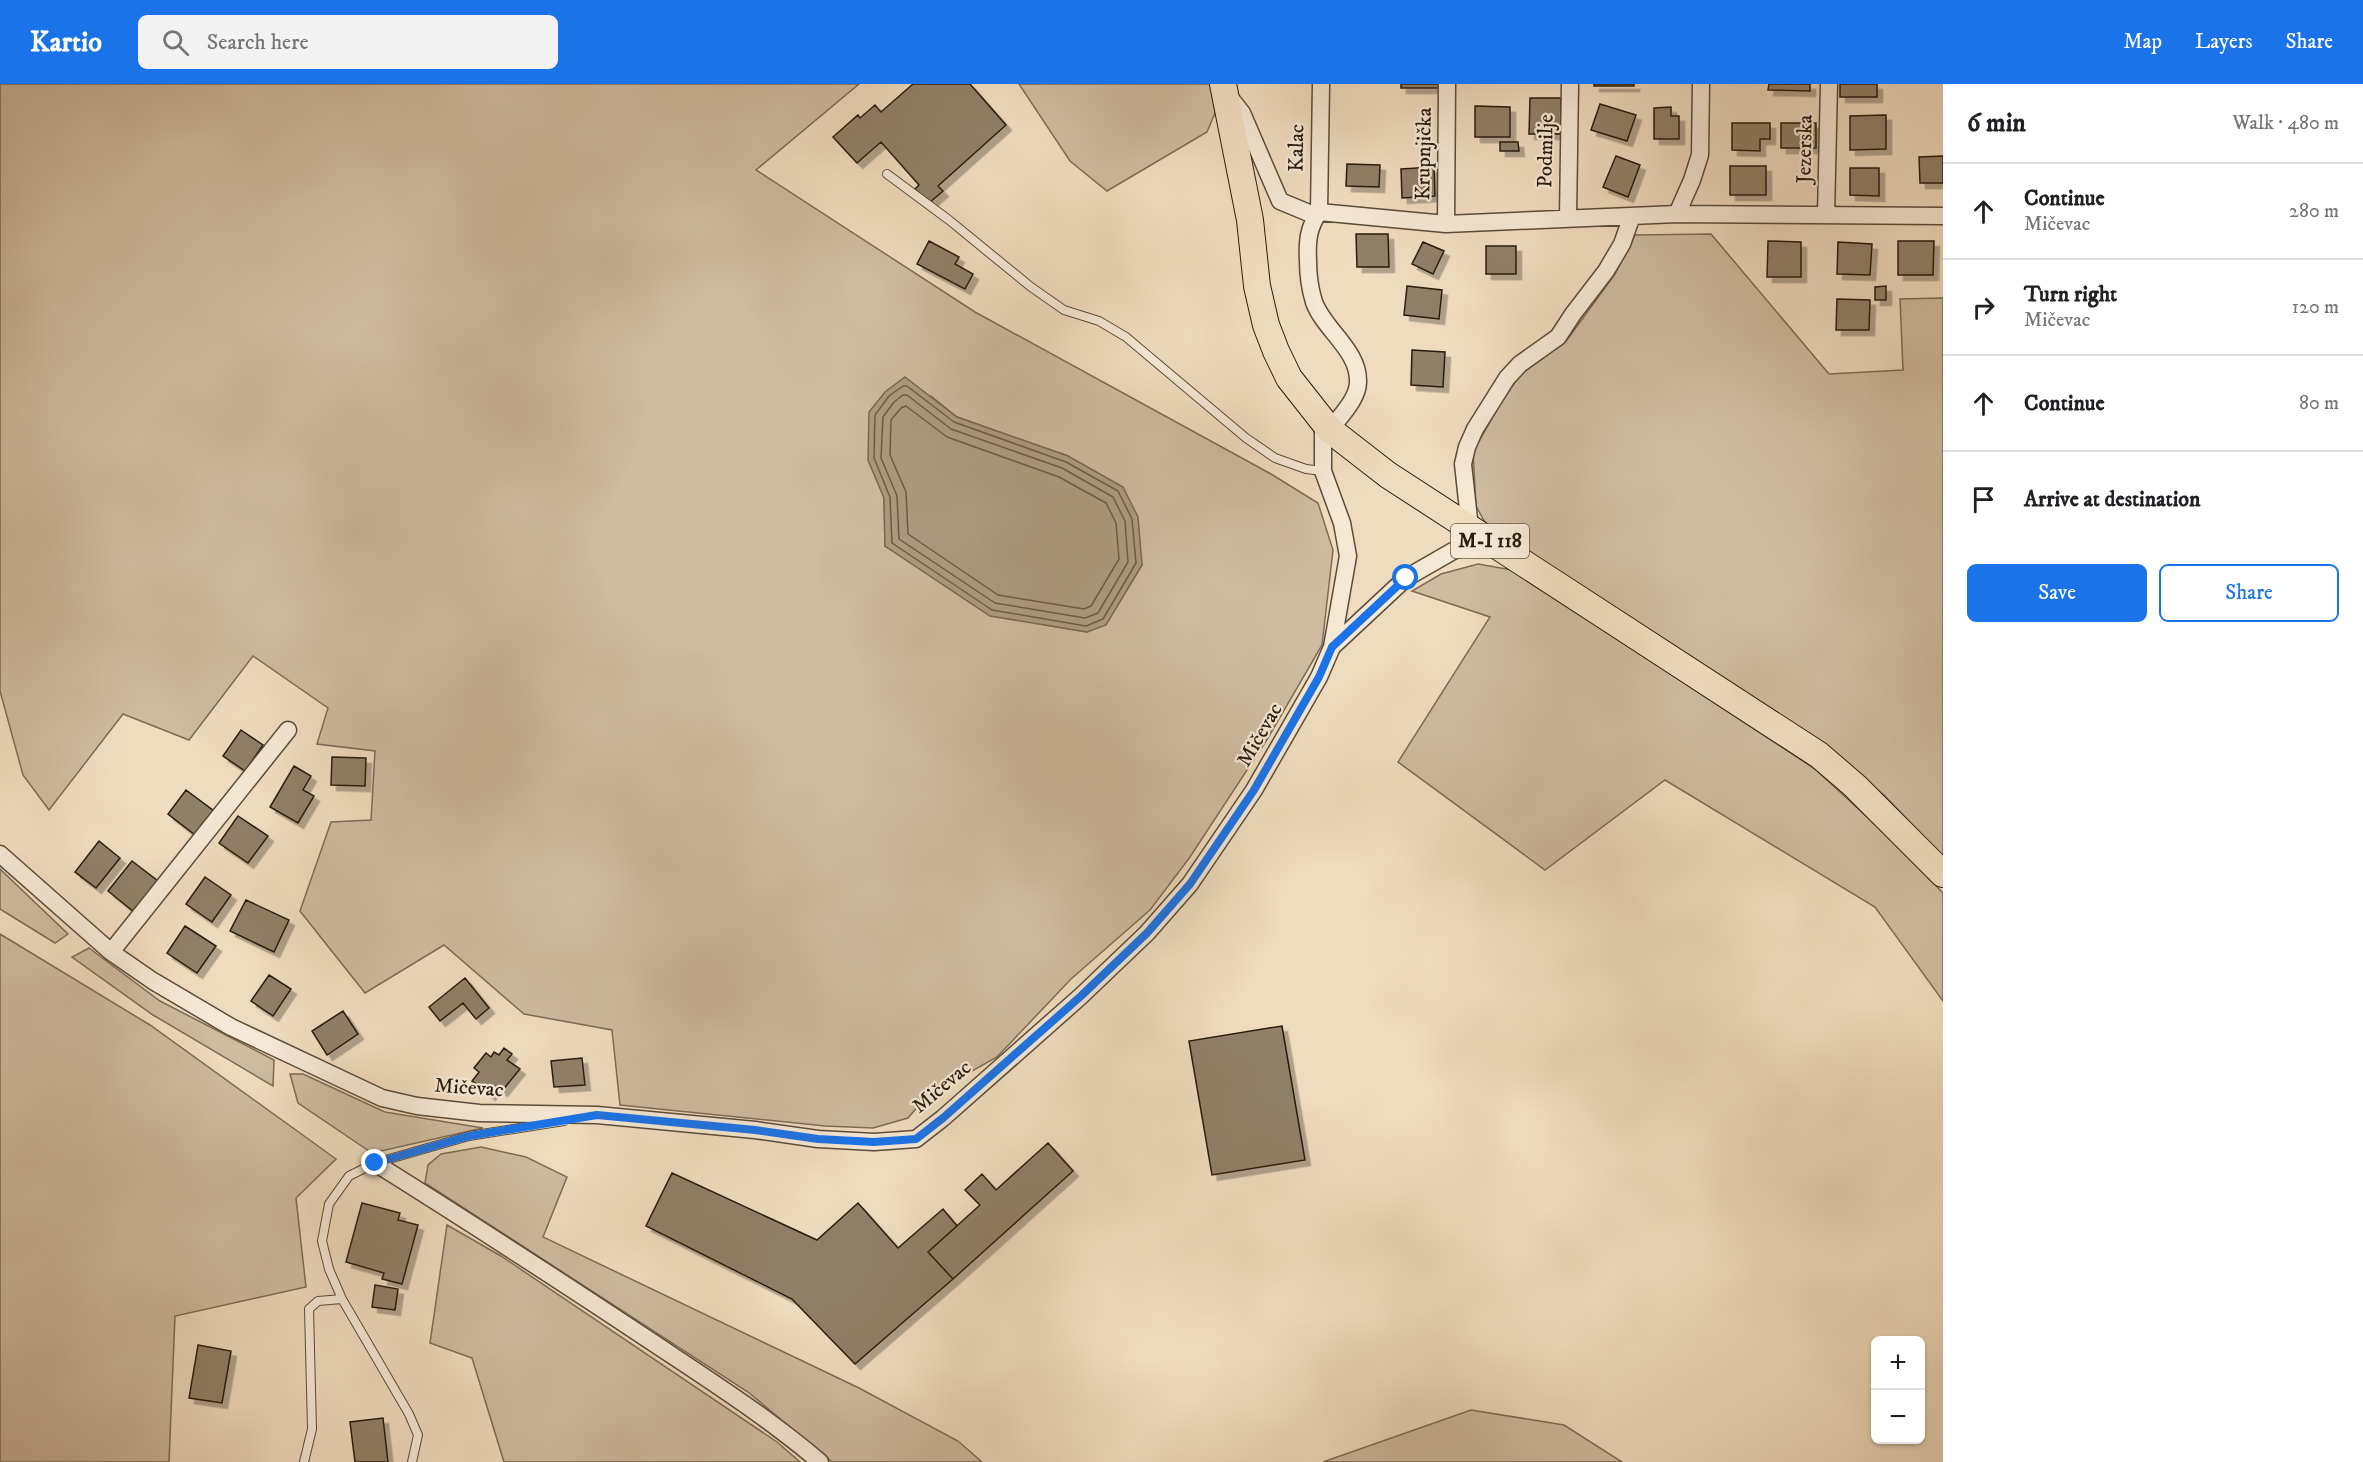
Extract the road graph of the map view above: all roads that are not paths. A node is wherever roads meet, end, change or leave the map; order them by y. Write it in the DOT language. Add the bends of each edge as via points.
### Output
graph roads {
  1 [pos="1321,84"];
  2 [pos="1447,84"];
  3 [pos="1570,84"];
  4 [pos="1701,84"];
  5 [pos="1829,84"];
  6 [pos="1224,88"];
  7 [pos="887,174"];
  8 [pos="1677,213"];
  9 [pos="1318,214"];
  10 [pos="1826,215"];
  11 [pos="1632,216"];
  12 [pos="1943,216"];
  13 [pos="1568,218"];
  14 [pos="1446,224"];
  15 [pos="1327,425"];
  16 [pos="1323,471"];
  17 [pos="1479,534"];
  18 [pos="1332,647"];
  19 [pos="288,730"];
  20 [pos="0,854"];
  21 [pos="1943,874"];
  22 [pos="111,952"];
  23 [pos="597,1115"];
  24 [pos="375,1163"];
  25 [pos="342,1299"];
  26 [pos="304,1462"];
  27 [pos="412,1462"];
  28 [pos="820,1462"];
  1 -- 9 [label="street, Kalac"];
  2 -- 14 [label="street, Krupnjička"];
  3 -- 13 [label="street, Podmilje"];
  4 -- 8 [label="street" via="1700,155"];
  5 -- 10 [label="street, Jezerska"];
  6 -- 9 [label="street" via="1242,113 1280,201"];
  6 -- 15 [label="main road, M-I 118" via="1266,325 1289,378"];
  7 -- 16 [label="lane" via="1064,310 1099,321 1126,337 1275,458"];
  8 -- 10 [label="street"];
  8 -- 11 [label="street"];
  9 -- 14 [label="street"];
  9 -- 15 [label="street, Kalac" via="1307,244 1314,304 1353,359 1358,383 1354,397"];
  10 -- 12 [label="street"];
  11 -- 13 [label="street"];
  11 -- 17 [label="street" via="1606,271 1558,337 1507,378 1475,429 1463,464"];
  13 -- 14 [label="street"];
  15 -- 16 [label="street"];
  15 -- 17 [label="main road, M-I 118" via="1388,475"];
  16 -- 18 [label="street" via="1342,523 1348,556"];
  17 -- 18 [label="street, Mičevac" via="1406,578"];
  17 -- 21 [label="main road, M-I 118" via="1819,755"];
  18 -- 23 [label="street, Mičevac" via="1254,790 1190,884 1147,933 1081,996 916,1139 818,1139"];
  19 -- 22 [label="street"];
  20 -- 22 [label="street, Mičevac"];
  22 -- 23 [label="street, Mičevac" via="231,1027 382,1098 479,1113"];
  23 -- 24 [label="lane" via="469,1136"];
  24 -- 25 [label="lane" via="349,1176 329,1204 322,1241"];
  24 -- 28 [label="street" via="720,1387 787,1433"];
  25 -- 26 [label="lane" via="318,1301 309,1310 312,1429"];
  25 -- 27 [label="lane" via="409,1414 418,1435"];
}
